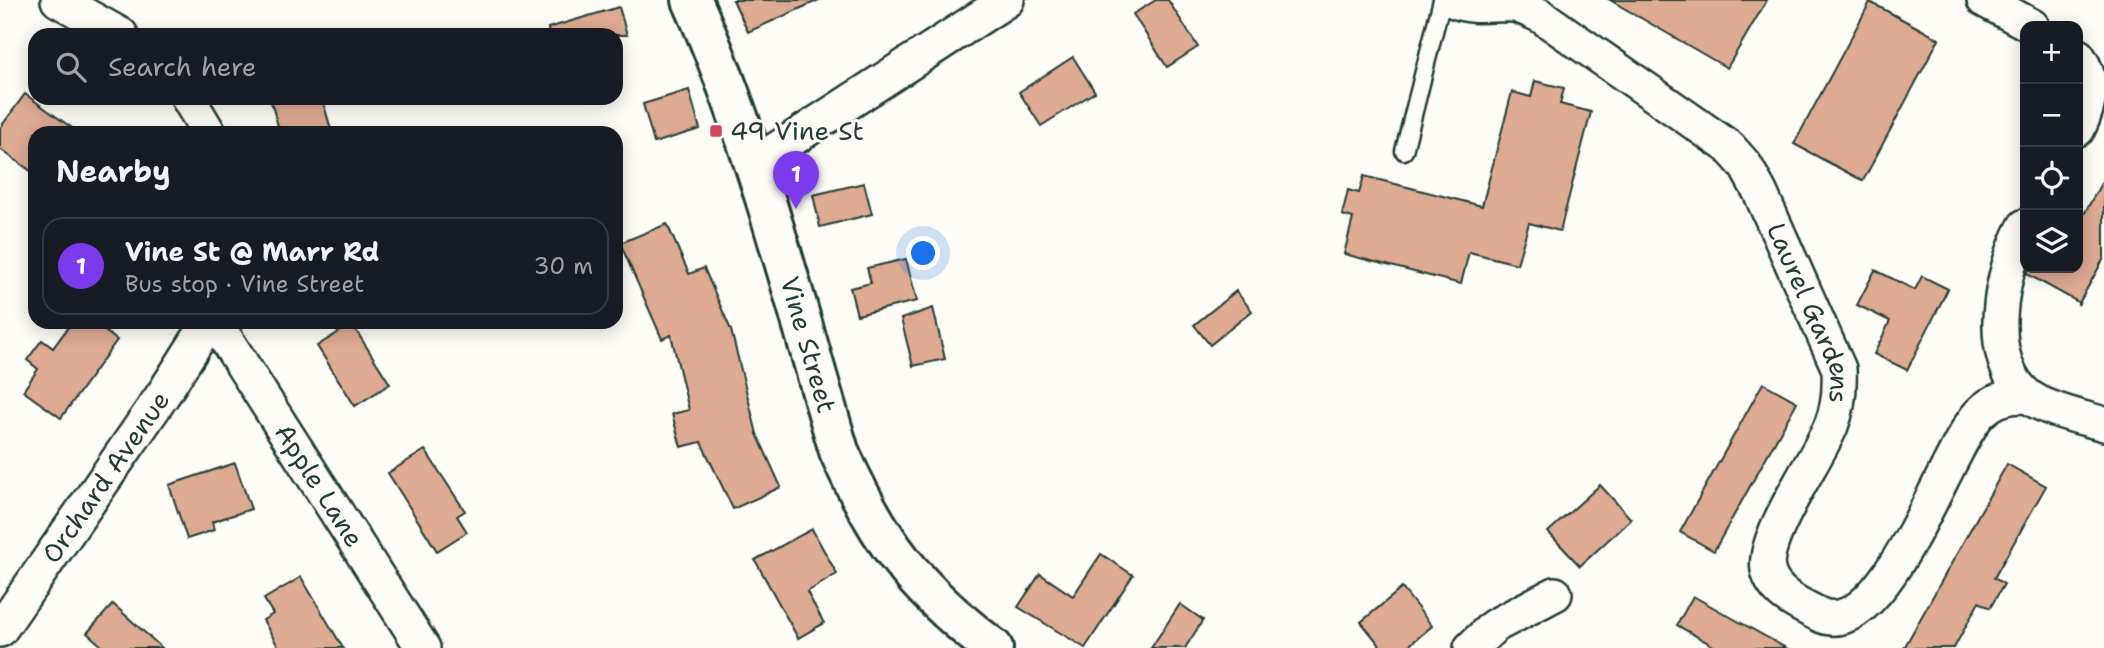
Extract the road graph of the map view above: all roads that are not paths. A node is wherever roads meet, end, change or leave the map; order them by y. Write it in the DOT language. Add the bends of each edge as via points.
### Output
graph roads {
  1 [pos="58,0"];
  2 [pos="692,0"];
  3 [pos="1007,0"];
  4 [pos="1442,0"];
  5 [pos="1452,0"];
  6 [pos="1984,0"];
  7 [pos="1533,6"];
  8 [pos="2023,21"];
  9 [pos="108,28"];
  10 [pos="2083,66"];
  11 [pos="192,105"];
  12 [pos="2083,117"];
  13 [pos="205,126"];
  14 [pos="1404,151"];
  15 [pos="754,164"];
  16 [pos="2020,237"];
  17 [pos="205,329"];
  18 [pos="219,329"];
  19 [pos="2027,396"];
  20 [pos="2104,424"];
  21 [pos="1555,594"];
  22 [pos="0,630"];
  23 [pos="424,648"];
  24 [pos="993,648"];
  25 [pos="1471,648"];
  1 -- 9 [label="street"];
  2 -- 15 [label="street, Vine Street"];
  3 -- 15 [label="street"];
  4 -- 14 [label="lane"];
  5 -- 7 [label="street" via="1486,7"];
  6 -- 8 [label="street"];
  7 -- 19 [label="street, Laurel Gardens" via="1729,146 1760,192 1839,369 1840,397 1831,425 1771,547 1767,569 1776,589 1826,619 1847,616 1865,606 1931,503 1978,415 2006,397"];
  10 -- 12 [label="street" via="2089,77 2090,99"];
  11 -- 13 [label="street"];
  15 -- 24 [label="street, Vine Street" via="839,451 855,488 899,561 952,616"];
  16 -- 19 [label="street" via="2006,268 2000,311 2002,355"];
  17 -- 22 [label="street, Orchard Avenue"];
  18 -- 23 [label="street, Apple Lane"];
  19 -- 20 [label="street"];
  21 -- 25 [label="street" via="1494,626"];
}
